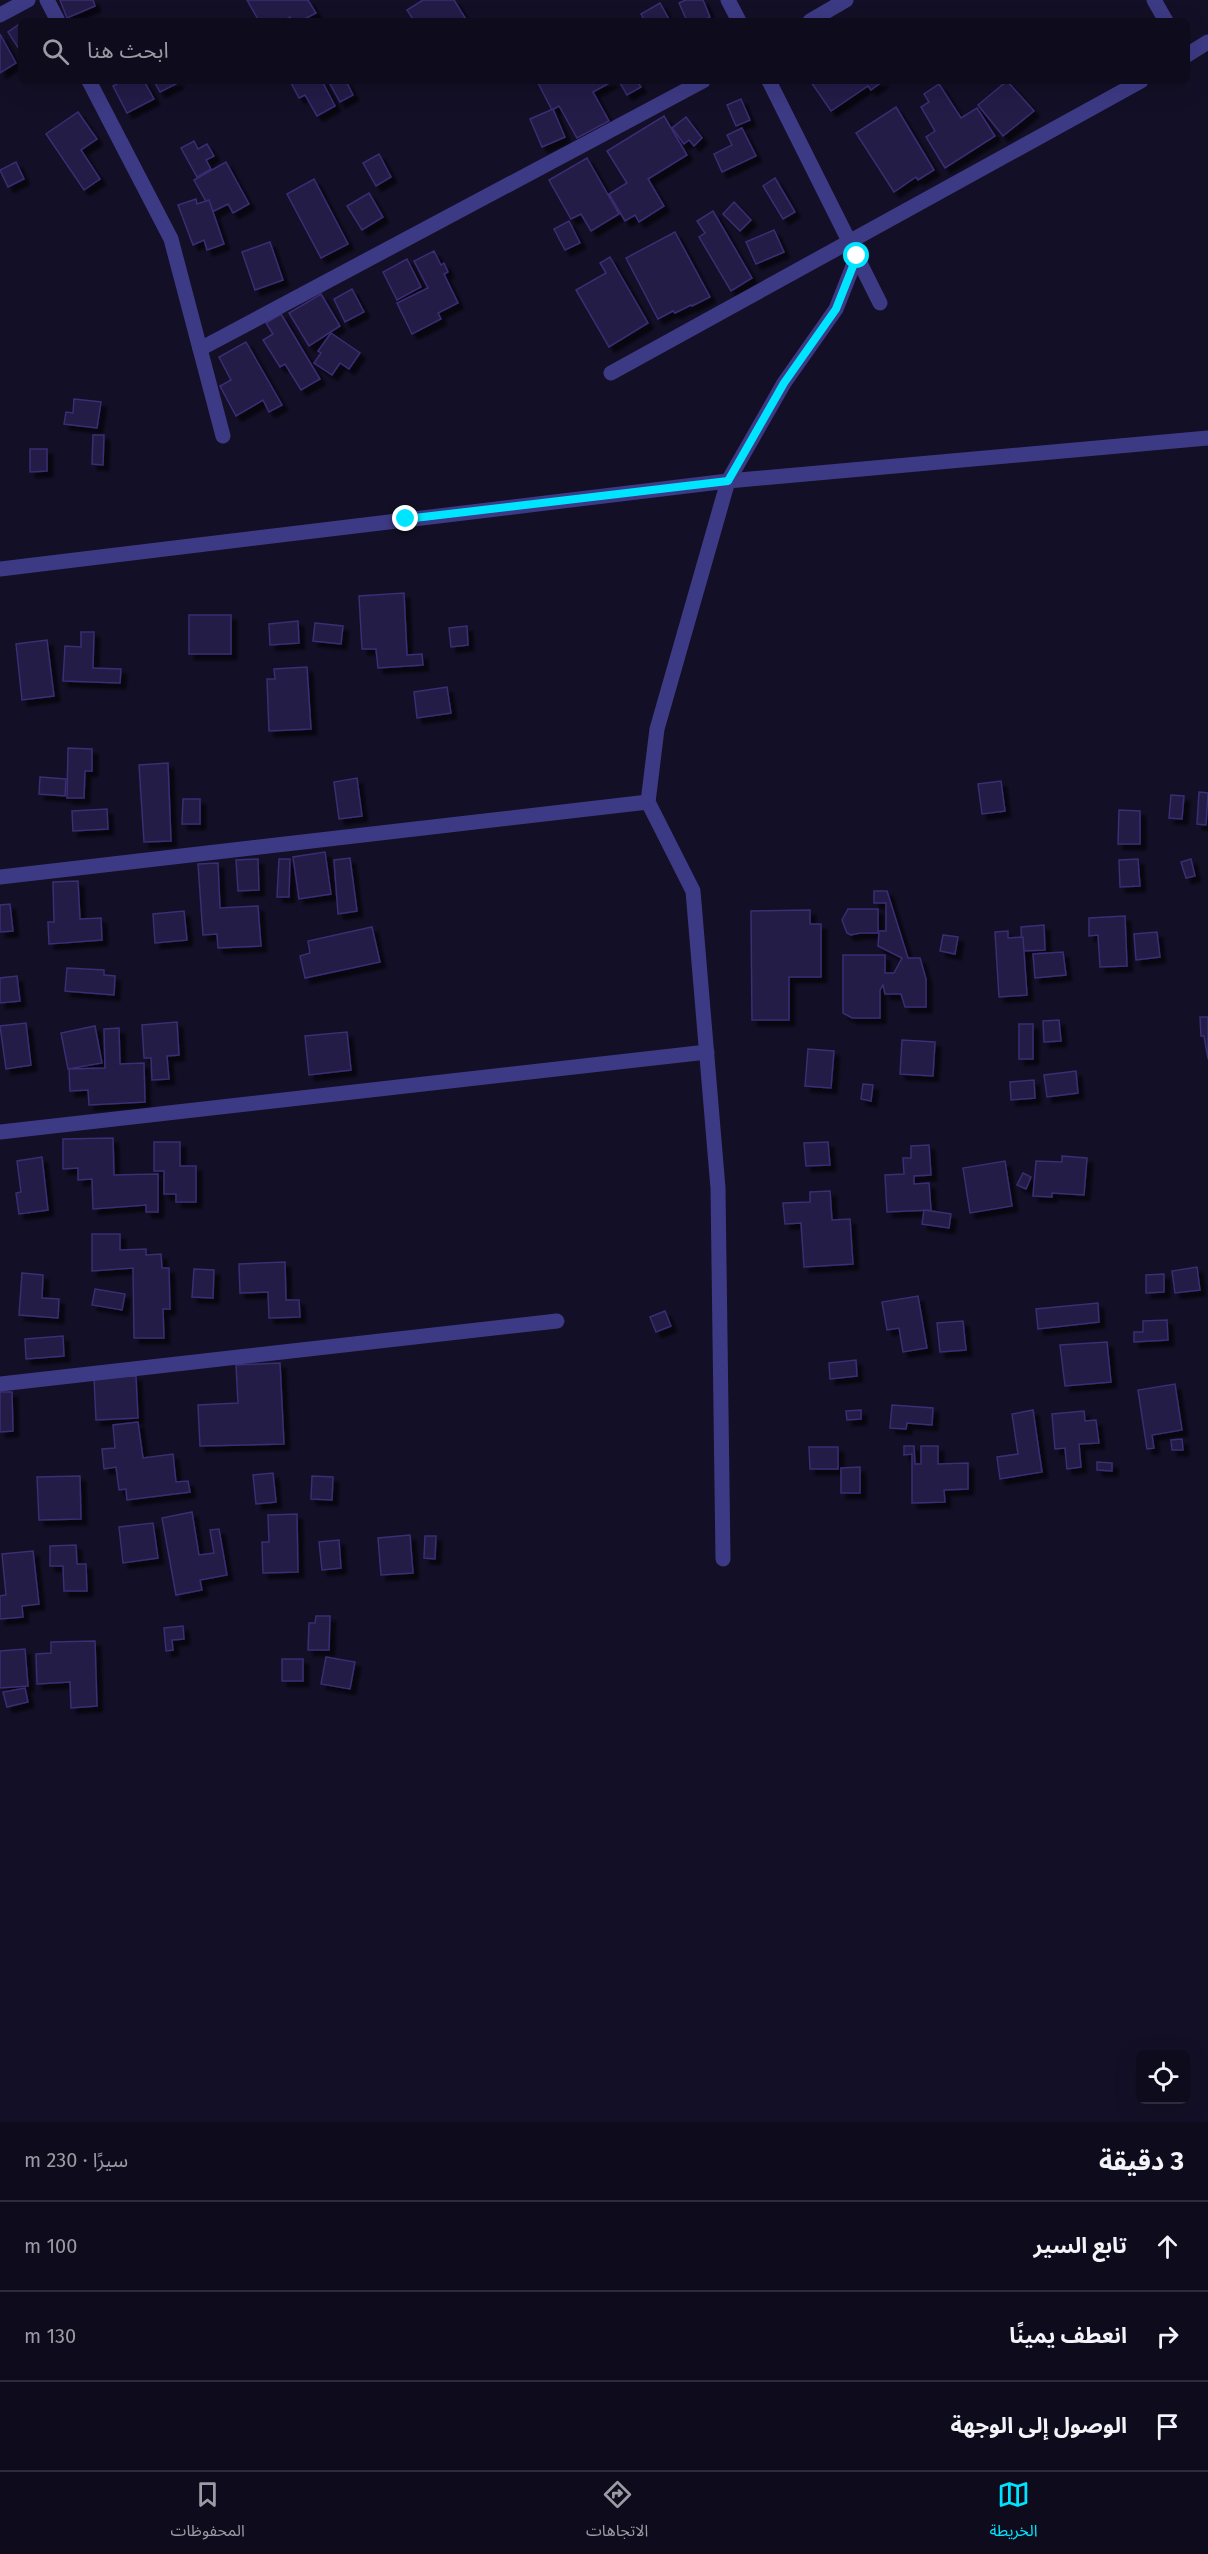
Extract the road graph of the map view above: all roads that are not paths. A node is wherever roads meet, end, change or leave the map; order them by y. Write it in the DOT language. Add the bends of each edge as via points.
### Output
graph roads {
  1 [pos="28,0"];
  2 [pos="47,0"];
  3 [pos="728,0"];
  4 [pos="846,0"];
  5 [pos="1154,0"];
  6 [pos="0,15"];
  7 [pos="56,18"];
  8 [pos="737,18"];
  9 [pos="815,18"];
  10 [pos="1164,18"];
  11 [pos="1208,42"];
  12 [pos="1190,54"];
  13 [pos="91,84"];
  14 [pos="697,84"];
  15 [pos="770,84"];
  16 [pos="1136,84"];
  17 [pos="849,242"];
  18 [pos="857,256"];
  19 [pos="880,303"];
  20 [pos="200,349"];
  21 [pos="611,373"];
  22 [pos="223,436"];
  23 [pos="1208,438"];
  24 [pos="728,481"];
  25 [pos="0,569"];
  26 [pos="648,802"];
  27 [pos="0,877"];
  28 [pos="707,1052"];
  29 [pos="0,1132"];
  30 [pos="557,1321"];
  31 [pos="0,1384"];
  32 [pos="723,1559"];
  1 -- 6 [label="street"];
  2 -- 7 [label="street"];
  3 -- 8 [label="street"];
  4 -- 9 [label="street"];
  5 -- 10 [label="street"];
  11 -- 12 [label="street"];
  13 -- 20 [label="street" via="171,240"];
  14 -- 20 [label="street"];
  15 -- 17 [label="street"];
  16 -- 17 [label="street"];
  17 -- 18 [label="street"];
  17 -- 21 [label="street"];
  18 -- 19 [label="street"];
  18 -- 24 [label="street" via="836,309 784,383"];
  20 -- 22 [label="street"];
  23 -- 24 [label="street"];
  24 -- 25 [label="street"];
  24 -- 26 [label="street" via="657,729"];
  26 -- 27 [label="street"];
  26 -- 28 [label="street" via="693,891"];
  28 -- 29 [label="street"];
  28 -- 32 [label="street" via="718,1188"];
  30 -- 31 [label="street"];
}
